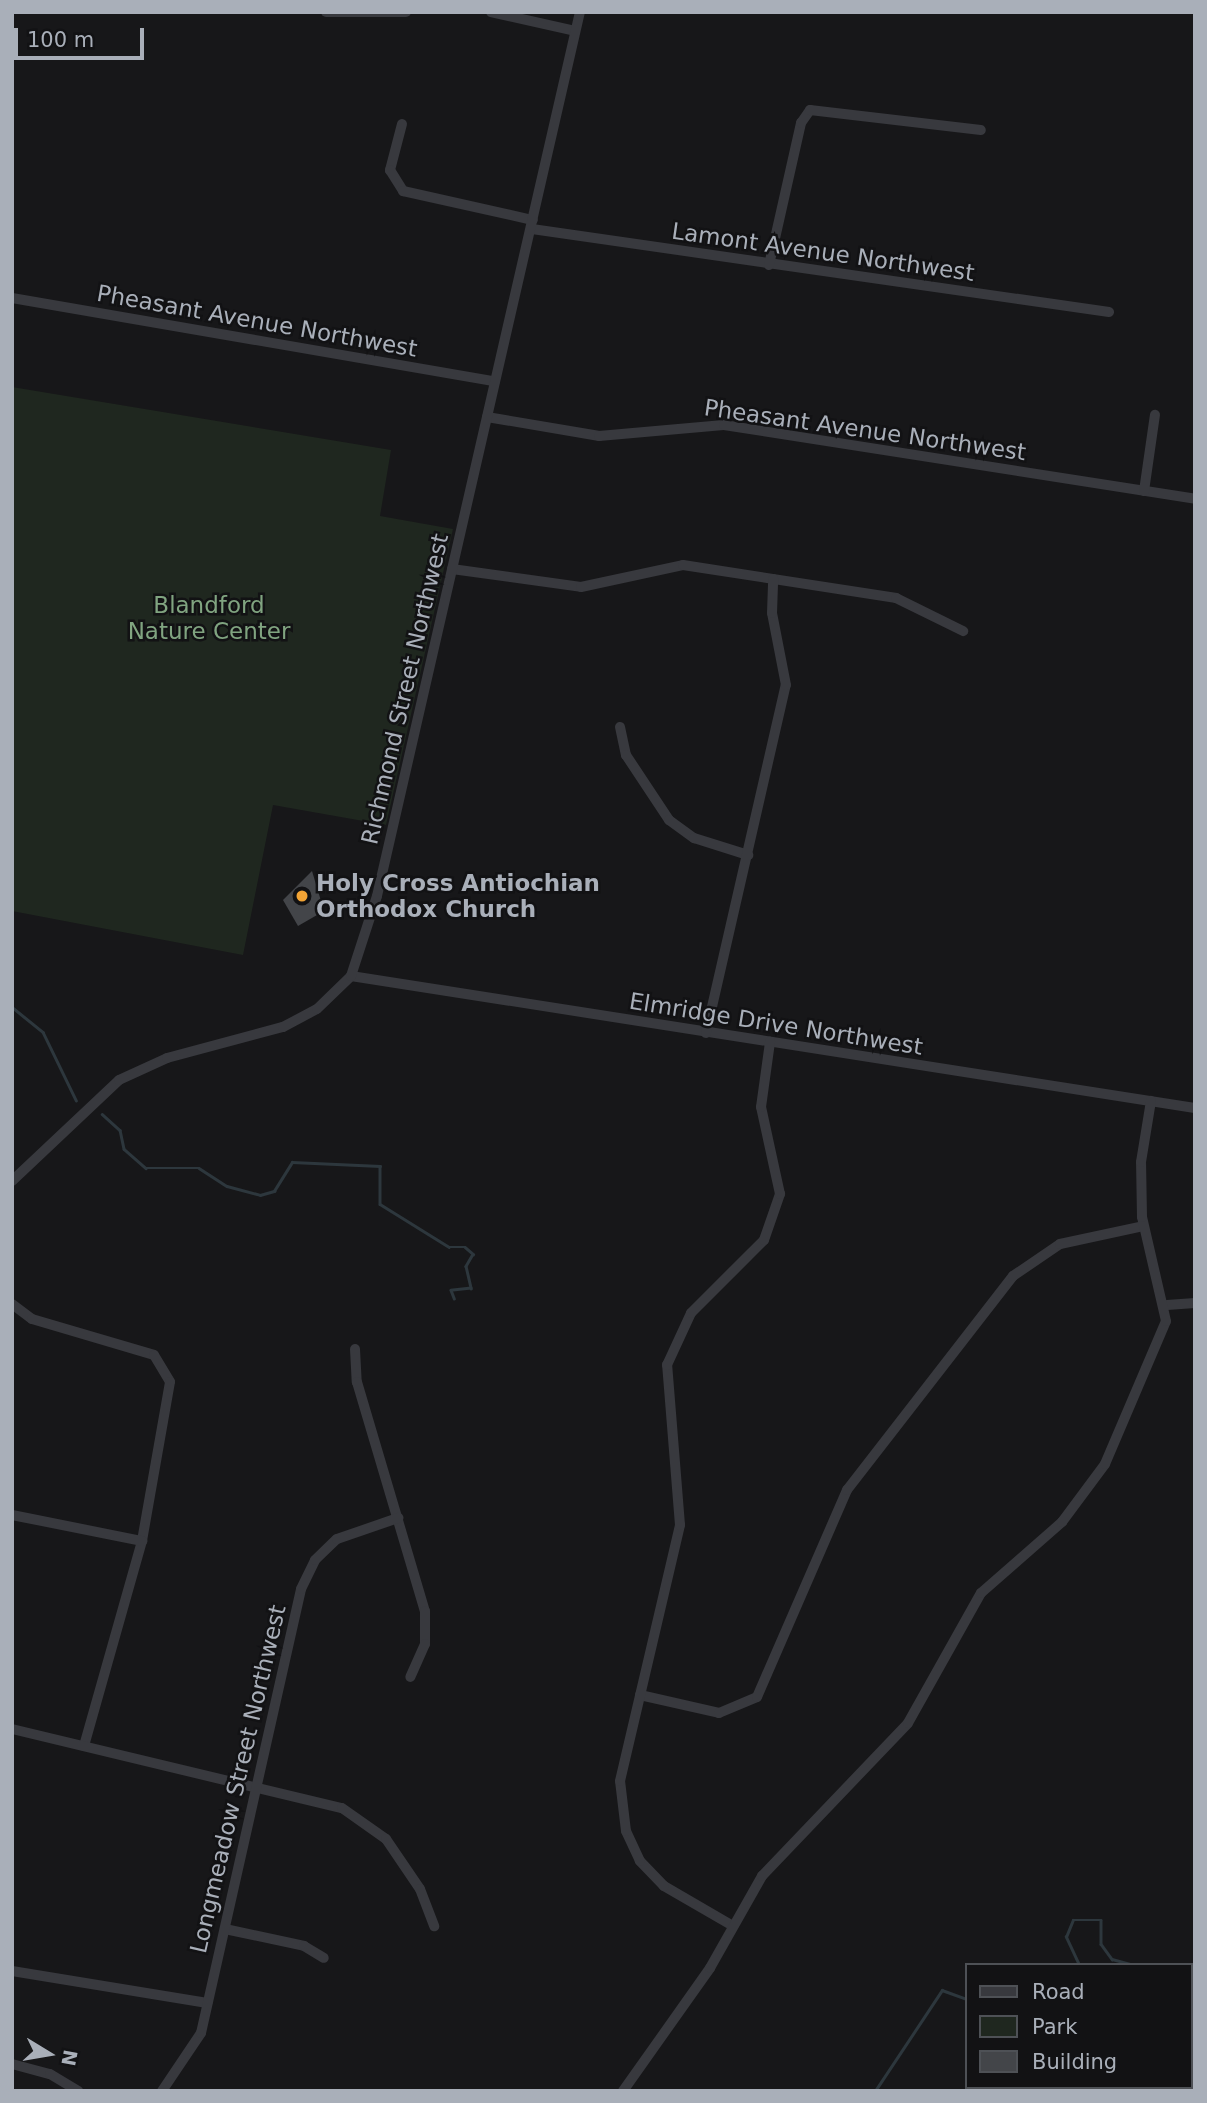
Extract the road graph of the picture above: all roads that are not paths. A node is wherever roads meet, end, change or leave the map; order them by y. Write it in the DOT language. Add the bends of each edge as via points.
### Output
graph roads {
  1 [pos="326,12"];
  2 [pos="407,12"];
  3 [pos="491,12"];
  4 [pos="580,12"];
  5 [pos="575,31"];
  6 [pos="402,124"];
  7 [pos="981,130"];
  8 [pos="532,224"];
  9 [pos="769,265"];
  10 [pos="12,298"];
  11 [pos="1109,312"];
  12 [pos="495,381"];
  13 [pos="1155,415"];
  14 [pos="487,417"];
  15 [pos="1144,491"];
  16 [pos="1195,499"];
  17 [pos="452,569"];
  18 [pos="773,579"];
  19 [pos="963,631"];
  20 [pos="620,727"];
  21 [pos="748,855"];
  22 [pos="351,976"];
  23 [pos="706,1033"];
  24 [pos="770,1042"];
  25 [pos="1151,1101"];
  26 [pos="1195,1108"];
  27 [pos="12,1181"];
  28 [pos="1143,1226"];
  29 [pos="1195,1303"];
  30 [pos="12,1304"];
  31 [pos="1167,1305"];
  32 [pos="355,1349"];
  33 [pos="12,1515"];
  34 [pos="398,1517"];
  35 [pos="142,1541"];
  36 [pos="410,1676"];
  37 [pos="640,1695"];
  38 [pos="12,1729"];
  39 [pos="84,1746"];
  40 [pos="256,1786"];
  41 [pos="435,1926"];
  42 [pos="733,1926"];
  43 [pos="225,1929"];
  44 [pos="324,1958"];
  45 [pos="12,1970"];
  46 [pos="207,2003"];
  47 [pos="12,2064"];
  48 [pos="78,2091"];
  49 [pos="162,2091"];
  50 [pos="622,2091"];
  1 -- 2 [label="street"];
  3 -- 5 [label="street"];
  4 -- 5 [label="street, Richmond Street Northwest"];
  5 -- 8 [label="street, Richmond Street Northwest"];
  6 -- 8 [label="street, Lamont Avenue Northwest" via="390,170 403,191"];
  7 -- 9 [label="street" via="810,110 801,123"];
  8 -- 9 [label="street, Lamont Avenue Northwest"];
  8 -- 12 [label="street, Richmond Street Northwest"];
  9 -- 11 [label="street, Lamont Avenue Northwest"];
  10 -- 12 [label="street, Pheasant Avenue Northwest"];
  12 -- 14 [label="street, Richmond Street Northwest"];
  13 -- 15 [label="street"];
  14 -- 15 [label="street, Pheasant Avenue Northwest" via="598,436 706,423"];
  14 -- 17 [label="street, Richmond Street Northwest"];
  15 -- 16 [label="street, Pheasant Avenue Northwest"];
  17 -- 18 [label="street" via="570,587 674,565"];
  17 -- 22 [label="street, Richmond Street Northwest" via="375,907"];
  18 -- 19 [label="street" via="905,601"];
  18 -- 21 [label="street" via="772,613 786,685"];
  20 -- 21 [label="street" via="626,755 669,820 694,838"];
  21 -- 23 [label="street"];
  22 -- 23 [label="street, Elmridge Drive Northwest"];
  22 -- 27 [label="street, Richmond Street Northwest" via="317,1009 283,1027 167,1058 119,1080"];
  23 -- 24 [label="street, Elmridge Drive Northwest"];
  24 -- 25 [label="street, Elmridge Drive Northwest"];
  24 -- 37 [label="street" via="761,1107 780,1194 764,1240 691,1313 667,1365 667,1409 680,1470 680,1525"];
  25 -- 26 [label="street, Elmridge Drive Northwest"];
  25 -- 28 [label="street" via="1141,1162"];
  28 -- 31 [label="street"];
  28 -- 37 [label="street" via="1060,1244 1013,1276 847,1490 757,1697 717,1713"];
  29 -- 31 [label="street"];
  30 -- 35 [label="street" via="56,1327 133,1345 164,1366 171,1401"];
  31 -- 42 [label="street" via="1155,1357 1094,1483 1062,1521 981,1593 911,1720 762,1876"];
  32 -- 34 [label="street" via="357,1382"];
  33 -- 35 [label="street"];
  34 -- 36 [label="street" via="426,1619 422,1658"];
  34 -- 40 [label="street, Longmeadow Street Northwest" via="349,1533 315,1560 300,1588"];
  35 -- 39 [label="street"];
  37 -- 42 [label="street" via="621,1768 626,1831 655,1879"];
  38 -- 39 [label="street"];
  39 -- 40 [label="street"];
  40 -- 41 [label="street" via="323,1801 364,1820 410,1873"];
  40 -- 43 [label="street, Longmeadow Street Northwest"];
  42 -- 50 [label="street"];
  43 -- 44 [label="street" via="304,1947"];
  43 -- 46 [label="street, Longmeadow Street Northwest"];
  45 -- 46 [label="street"];
  46 -- 49 [label="street, Longmeadow Street Northwest" via="198,2045"];
  47 -- 48 [label="street" via="50,2074"];
}
